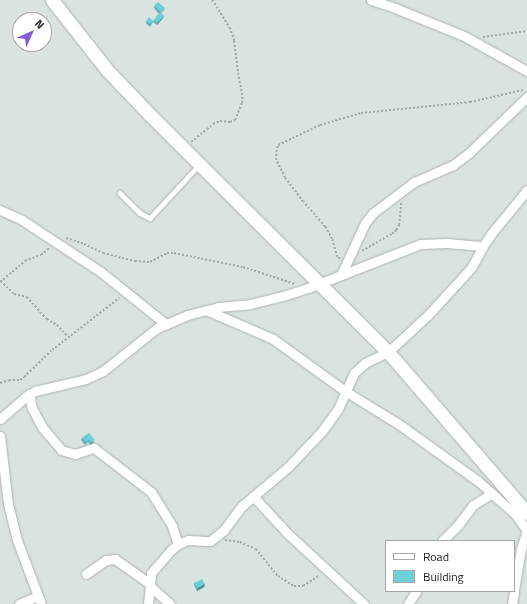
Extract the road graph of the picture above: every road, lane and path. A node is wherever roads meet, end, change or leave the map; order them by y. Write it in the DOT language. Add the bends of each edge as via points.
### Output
graph roads {
  1 [pos="52,0"];
  2 [pos="212,0"];
  3 [pos="371,0"];
  4 [pos="527,31"];
  5 [pos="470,39"];
  6 [pos="527,71"];
  7 [pos="527,89"];
  8 [pos="527,97"];
  9 [pos="182,147"];
  10 [pos="200,165"];
  11 [pos="404,190"];
  12 [pos="527,190"];
  13 [pos="120,193"];
  14 [pos="0,210"];
  15 [pos="59,240"];
  16 [pos="483,246"];
  17 [pos="347,262"];
  18 [pos="341,275"];
  19 [pos="1,281"];
  20 [pos="314,286"];
  21 [pos="127,291"];
  22 [pos="206,310"];
  23 [pos="166,324"];
  24 [pos="68,337"];
  25 [pos="388,352"];
  26 [pos="0,383"];
  27 [pos="345,391"];
  28 [pos="29,394"];
  29 [pos="0,419"];
  30 [pos="0,436"];
  31 [pos="492,493"];
  32 [pos="253,496"];
  33 [pos="527,513"];
  34 [pos="527,531"];
  35 [pos="213,540"];
  36 [pos="443,540"];
  37 [pos="178,544"];
  38 [pos="327,570"];
  39 [pos="86,574"];
  40 [pos="150,585"];
  41 [pos="515,585"];
  42 [pos="415,592"];
  43 [pos="514,592"];
  44 [pos="40,600"];
  45 [pos="19,604"];
  46 [pos="148,604"];
  47 [pos="170,604"];
  48 [pos="364,604"];
  49 [pos="408,604"];
  50 [pos="512,604"];
  1 -- 9 [label="main road" via="107,70"];
  2 -- 9 [label="path" via="230,29 234,41 242,104 235,120 213,124"];
  3 -- 5 [label="street"];
  4 -- 5 [label="path"];
  5 -- 6 [label="street"];
  7 -- 17 [label="path" via="470,102 361,113 320,125 278,145 276,160 285,178 325,227 338,257"];
  8 -- 11 [label="street" via="453,165 422,178"];
  9 -- 10 [label="main road"];
  10 -- 13 [label="lane" via="150,218 140,213"];
  10 -- 20 [label="main road"];
  11 -- 17 [label="street" via="369,217"];
  11 -- 17 [label="path" via="396,230"];
  12 -- 16 [label="street"];
  14 -- 15 [label="street"];
  15 -- 19 [label="path" via="42,255 25,261"];
  15 -- 20 [label="path" via="84,244 103,253 135,261 150,262 167,253 174,253 243,266"];
  15 -- 21 [label="street"];
  16 -- 18 [label="street" via="420,244"];
  16 -- 25 [label="street" via="464,276 428,315"];
  17 -- 18 [label="street"];
  18 -- 20 [label="street"];
  19 -- 24 [label="path" via="14,294 27,297"];
  20 -- 22 [label="street" via="272,300"];
  20 -- 25 [label="main road"];
  21 -- 23 [label="street"];
  21 -- 24 [label="path"];
  22 -- 23 [label="street"];
  22 -- 27 [label="street" via="273,339"];
  23 -- 28 [label="street" via="103,371 86,379"];
  24 -- 26 [label="path" via="20,380"];
  25 -- 27 [label="street" via="361,366 352,376"];
  25 -- 33 [label="main road"];
  27 -- 31 [label="street" via="400,425 466,471"];
  27 -- 32 [label="street" via="338,409 322,431 288,467"];
  28 -- 29 [label="street"];
  28 -- 37 [label="street" via="32,408 42,427 61,450 75,454 92,448 97,449 154,494 172,526"];
  30 -- 44 [label="street" via="8,504 17,540"];
  31 -- 34 [label="street" via="516,515"];
  31 -- 36 [label="street" via="473,505"];
  32 -- 35 [label="street"];
  32 -- 38 [label="street" via="287,533"];
  34 -- 41 [label="street"];
  35 -- 37 [label="street" via="206,542 191,539"];
  35 -- 38 [label="path" via="240,542 256,549 278,576 294,586 303,586"];
  37 -- 40 [label="street" via="152,571"];
  38 -- 48 [label="street"];
  39 -- 40 [label="street" via="106,560 115,559"];
  40 -- 46 [label="street"];
  40 -- 47 [label="street"];
  42 -- 49 [label="street"];
  43 -- 50 [label="street"];
  44 -- 45 [label="street"];
}
